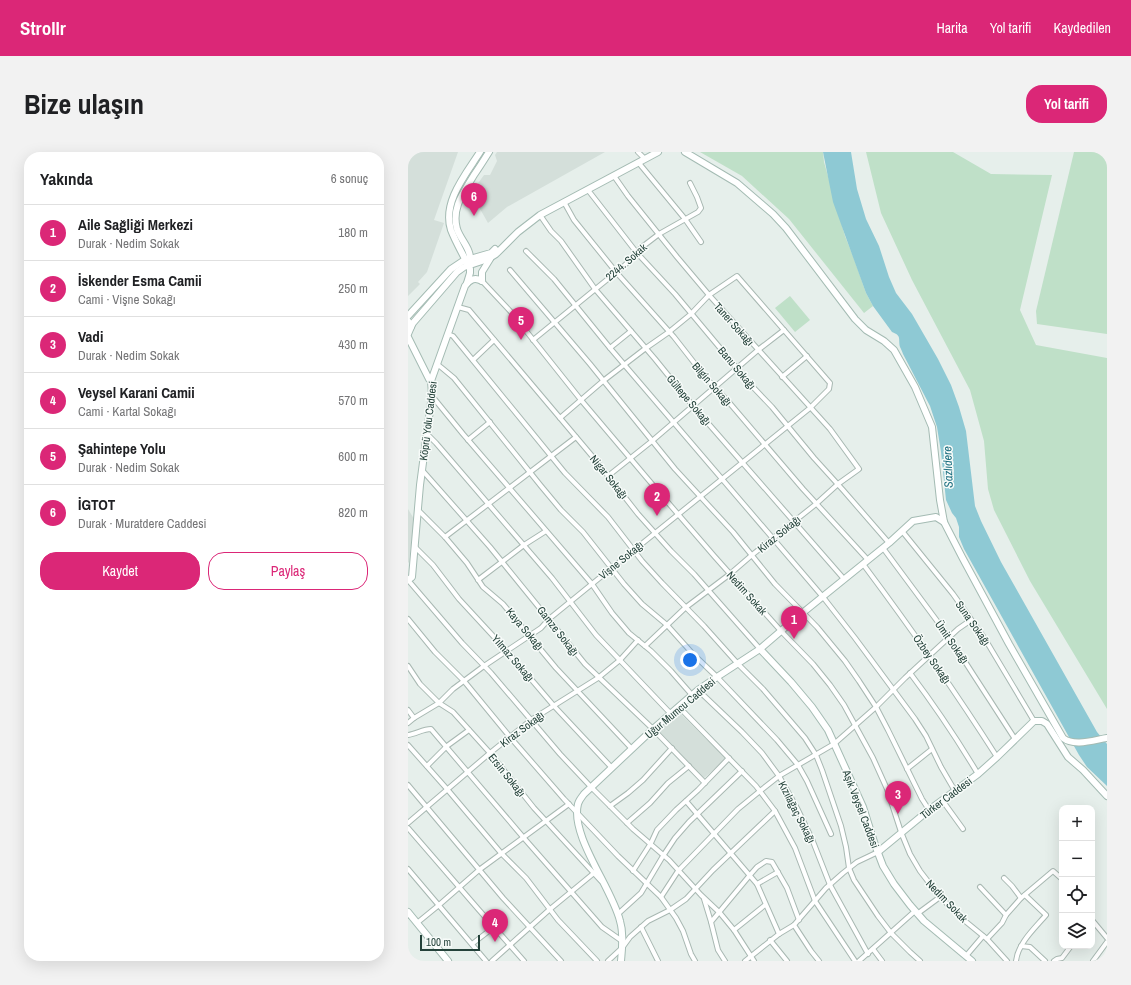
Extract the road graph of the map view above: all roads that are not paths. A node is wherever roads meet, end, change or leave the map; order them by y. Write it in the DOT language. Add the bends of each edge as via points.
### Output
graph roads {
  1 [pos="481,152"];
  2 [pos="489,152"];
  3 [pos="657,152"];
  4 [pos="685,152"];
  5 [pos="642,156"];
  6 [pos="475,160"];
  7 [pos="483,162"];
  8 [pos="638,162"];
  9 [pos="474,176"];
  10 [pos="614,176"];
  11 [pos="690,183"];
  12 [pos="588,190"];
  13 [pos="564,202"];
  14 [pos="540,215"];
  15 [pos="685,220"];
  16 [pos="659,234"];
  17 [pos="701,242"];
  18 [pos="466,245"];
  19 [pos="461,251"];
  20 [pos="526,251"];
  21 [pos="637,253"];
  22 [pos="483,255"];
  23 [pos="492,256"];
  24 [pos="468,262"];
  25 [pos="451,269"];
  26 [pos="510,270"];
  27 [pos="616,272"];
  28 [pos="482,281"];
  29 [pos="465,288"];
  30 [pos="595,289"];
  31 [pos="709,295"];
  32 [pos="576,305"];
  33 [pos="458,307"];
  34 [pos="691,314"];
  35 [pos="408,316"];
  36 [pos="408,321"];
  37 [pos="554,322"];
  38 [pos="410,330"];
  39 [pos="784,330"];
  40 [pos="630,331"];
  41 [pos="669,332"];
  42 [pos="448,334"];
  43 [pos="494,340"];
  44 [pos="533,340"];
  45 [pos="409,341"];
  46 [pos="610,348"];
  47 [pos="646,348"];
  48 [pos="758,350"];
  49 [pos="807,356"];
  50 [pos="473,360"];
  51 [pos="437,364"];
  52 [pos="624,364"];
  53 [pos="737,368"];
  54 [pos="782,377"];
  55 [pos="603,380"];
  56 [pos="431,381"];
  57 [pos="715,388"];
  58 [pos="432,395"];
  59 [pos="581,400"];
  60 [pos="693,406"];
  61 [pos="810,408"];
  62 [pos="560,418"];
  63 [pos="490,422"];
  64 [pos="674,423"];
  65 [pos="787,426"];
  66 [pos="426,434"];
  67 [pos="576,437"];
  68 [pos="468,440"];
  69 [pos="652,441"];
  70 [pos="765,444"];
  71 [pos="551,456"];
  72 [pos="630,458"];
  73 [pos="742,462"];
  74 [pos="422,469"];
  75 [pos="859,469"];
  76 [pos="530,472"];
  77 [pos="608,476"];
  78 [pos="722,479"];
  79 [pos="838,484"];
  80 [pos="509,488"];
  81 [pos="700,496"];
  82 [pos="488,504"];
  83 [pos="816,504"];
  84 [pos="418,510"];
  85 [pos="678,514"];
  86 [pos="467,520"];
  87 [pos="794,522"];
  88 [pos="944,522"];
  89 [pos="546,531"];
  90 [pos="902,531"];
  91 [pos="655,533"];
  92 [pos="445,537"];
  93 [pos="773,539"];
  94 [pos="889,543"];
  95 [pos="524,545"];
  96 [pos="415,547"];
  97 [pos="883,548"];
  98 [pos="634,550"];
  99 [pos="752,555"];
  100 [pos="502,561"];
  101 [pos="866,562"];
  102 [pos="612,568"];
  103 [pos="730,574"];
  104 [pos="844,579"];
  105 [pos="408,580"];
  106 [pos="478,580"];
  107 [pos="592,584"];
  108 [pos="708,590"];
  109 [pos="823,597"];
  110 [pos="570,602"];
  111 [pos="685,608"];
  112 [pos="803,612"];
  113 [pos="408,619"];
  114 [pos="549,619"];
  115 [pos="971,620"];
  116 [pos="667,625"];
  117 [pos="781,631"];
  118 [pos="530,635"];
  119 [pos="949,637"];
  120 [pos="638,640"];
  121 [pos="645,646"];
  122 [pos="760,649"];
  123 [pos="507,651"];
  124 [pos="929,656"];
  125 [pos="620,660"];
  126 [pos="738,664"];
  127 [pos="408,666"];
  128 [pos="484,666"];
  129 [pos="910,673"];
  130 [pos="717,677"];
  131 [pos="598,678"];
  132 [pos="464,681"];
  133 [pos="698,690"];
  134 [pos="893,690"];
  135 [pos="578,691"];
  136 [pos="692,695"];
  137 [pos="439,702"];
  138 [pos="554,706"];
  139 [pos="679,707"];
  140 [pos="876,708"];
  141 [pos="408,710"];
  142 [pos="671,714"];
  143 [pos="414,718"];
  144 [pos="531,720"];
  145 [pos="1034,721"];
  146 [pos="408,723"];
  147 [pos="856,726"];
  148 [pos="653,729"];
  149 [pos="469,730"];
  150 [pos="408,735"];
  151 [pos="510,737"];
  152 [pos="1107,738"];
  153 [pos="1015,739"];
  154 [pos="834,744"];
  155 [pos="408,745"];
  156 [pos="446,746"];
  157 [pos="672,748"];
  158 [pos="632,749"];
  159 [pos="932,749"];
  160 [pos="490,753"];
  161 [pos="816,755"];
  162 [pos="998,757"];
  163 [pos="729,758"];
  164 [pos="798,765"];
  165 [pos="427,766"];
  166 [pos="689,766"];
  167 [pos="612,768"];
  168 [pos="907,769"];
  169 [pos="742,771"];
  170 [pos="468,772"];
  171 [pos="978,774"];
  172 [pos="780,776"];
  173 [pos="705,783"];
  174 [pos="408,785"];
  175 [pos="591,787"];
  176 [pos="448,789"];
  177 [pos="760,791"];
  178 [pos="955,791"];
  179 [pos="1107,796"];
  180 [pos="942,800"];
  181 [pos="686,801"];
  182 [pos="569,804"];
  183 [pos="610,806"];
  184 [pos="426,807"];
  185 [pos="929,810"];
  186 [pos="775,811"];
  187 [pos="577,812"];
  188 [pos="697,814"];
  189 [pos="546,821"];
  190 [pos="627,822"];
  191 [pos="408,823"];
  192 [pos="408,828"];
  193 [pos="963,829"];
  194 [pos="901,832"];
  195 [pos="714,834"];
  196 [pos="831,834"];
  197 [pos="523,837"];
  198 [pos="651,843"];
  199 [pos="878,852"];
  200 [pos="501,853"];
  201 [pos="731,853"];
  202 [pos="663,856"];
  203 [pos="849,868"];
  204 [pos="408,869"];
  205 [pos="479,870"];
  206 [pos="633,871"];
  207 [pos="678,871"];
  208 [pos="778,872"];
  209 [pos="594,873"];
  210 [pos="750,875"];
  211 [pos="1060,877"];
  212 [pos="1004,878"];
  213 [pos="647,884"];
  214 [pos="757,884"];
  215 [pos="830,885"];
  216 [pos="605,886"];
  217 [pos="980,887"];
  218 [pos="460,888"];
  219 [pos="695,889"];
  220 [pos="570,891"];
  221 [pos="1025,895"];
  222 [pos="661,897"];
  223 [pos="940,897"];
  224 [pos="704,898"];
  225 [pos="1021,898"];
  226 [pos="815,901"];
  227 [pos="439,905"];
  228 [pos="765,905"];
  229 [pos="549,910"];
  230 [pos="670,910"];
  231 [pos="719,911"];
  232 [pos="408,912"];
  233 [pos="916,912"];
  234 [pos="618,914"];
  235 [pos="1006,915"];
  236 [pos="799,920"];
  237 [pos="711,922"];
  238 [pos="417,923"];
  239 [pos="1095,924"];
  240 [pos="794,925"];
  241 [pos="494,927"];
  242 [pos="530,927"];
  243 [pos="641,927"];
  244 [pos="734,930"];
  245 [pos="891,933"];
  246 [pos="779,934"];
  247 [pos="985,937"];
  248 [pos="1107,938"];
  249 [pos="770,940"];
  250 [pos="622,941"];
  251 [pos="1107,942"];
  252 [pos="472,944"];
  253 [pos="510,945"];
  254 [pos="1021,946"];
  255 [pos="622,948"];
  256 [pos="873,949"];
  257 [pos="1069,949"];
  258 [pos="868,954"];
  259 [pos="750,956"];
  260 [pos="966,956"];
  261 [pos="1063,960"];
  262 [pos="448,961"];
  263 [pos="486,961"];
  264 [pos="492,961"];
  265 [pos="524,961"];
  266 [pos="560,961"];
  267 [pos="597,961"];
  268 [pos="608,961"];
  269 [pos="621,961"];
  270 [pos="658,961"];
  271 [pos="695,961"];
  272 [pos="725,961"];
  273 [pos="745,961"];
  274 [pos="754,961"];
  275 [pos="787,961"];
  276 [pos="819,961"];
  277 [pos="855,961"];
  278 [pos="859,961"];
  279 [pos="882,961"];
  280 [pos="920,961"];
  281 [pos="972,961"];
  282 [pos="1007,961"];
  283 [pos="1016,961"];
  284 [pos="1045,961"];
  285 [pos="1054,961"];
  286 [pos="1093,961"];
  1 -- 6 [label="main road"];
  1 -- 7 [label="main road"];
  2 -- 7 [label="main road"];
  3 -- 5 [label="main road"];
  4 -- 88 [label="main road" via="737,183 768,209 786,228 855,319 894,350 915,387 932,427"];
  5 -- 8 [label="main road"];
  5 -- 22 [label="main road" via="538,213 491,253"];
  6 -- 9 [label="main road"];
  6 -- 19 [label="main road" via="450,204 451,229"];
  7 -- 9 [label="main road"];
  8 -- 10 [label="main road"];
  8 -- 15 [label="street"];
  9 -- 18 [label="main road" via="461,196 456,210 457,230"];
  10 -- 12 [label="main road"];
  10 -- 16 [label="street, Taner Sokağı"];
  11 -- 15 [label="street, 2244. Sokak" via="701,208"];
  12 -- 13 [label="main road"];
  12 -- 21 [label="street, Banu Sokağı"];
  13 -- 14 [label="main road"];
  13 -- 27 [label="street, Bilgin Sokağı" via="574,220"];
  14 -- 23 [label="main road"];
  14 -- 30 [label="street, Gültepe Sokağı"];
  15 -- 16 [label="street, 2244. Sokak"];
  15 -- 17 [label="street"];
  16 -- 21 [label="street, 2244. Sokak"];
  16 -- 31 [label="street, Taner Sokağı"];
  18 -- 22 [label="main road"];
  18 -- 24 [label="main road"];
  19 -- 24 [label="main road"];
  19 -- 25 [label="main road"];
  20 -- 32 [label="street"];
  21 -- 27 [label="street, 2244. Sokak"];
  21 -- 34 [label="street, Banu Sokağı"];
  22 -- 24 [label="main road"];
  23 -- 24 [label="main road"];
  23 -- 28 [label="main road" via="482,272"];
  24 -- 25 [label="main road"];
  24 -- 28 [label="main road"];
  24 -- 29 [label="main road, Köprü Yolu Caddesi" via="470,273"];
  24 -- 38 [label="main road"];
  25 -- 35 [label="main road"];
  26 -- 37 [label="street"];
  27 -- 30 [label="street, 2244. Sokak"];
  27 -- 41 [label="street, Bilgin Sokağı"];
  28 -- 29 [label="main road" via="470,280"];
  28 -- 44 [label="street, Nedim Sokak"];
  29 -- 33 [label="main road, Köprü Yolu Caddesi"];
  30 -- 32 [label="street, 2244. Sokak"];
  30 -- 40 [label="street, Gültepe Sokağı"];
  31 -- 34 [label="street"];
  31 -- 39 [label="street" via="737,276"];
  31 -- 48 [label="street, Taner Sokağı"];
  32 -- 37 [label="street, 2244. Sokak"];
  32 -- 46 [label="street"];
  33 -- 42 [label="main road, Köprü Yolu Caddesi"];
  33 -- 43 [label="street, Nigar Sokağı" via="469,310"];
  34 -- 41 [label="street"];
  34 -- 53 [label="street, Banu Sokağı"];
  36 -- 38 [label="main road"];
  37 -- 44 [label="street, 2244. Sokak"];
  37 -- 55 [label="street"];
  39 -- 48 [label="street"];
  39 -- 49 [label="street"];
  40 -- 46 [label="street"];
  40 -- 47 [label="street, Gültepe Sokağı"];
  41 -- 47 [label="street"];
  41 -- 57 [label="street, Bilgin Sokağı"];
  42 -- 50 [label="street" via="453,336"];
  42 -- 51 [label="main road, Köprü Yolu Caddesi"];
  43 -- 50 [label="street"];
  43 -- 62 [label="street, Nigar Sokağı"];
  44 -- 59 [label="street, Nedim Sokak"];
  45 -- 56 [label="main road"];
  46 -- 52 [label="street"];
  47 -- 52 [label="street"];
  47 -- 60 [label="street, Gültepe Sokağı"];
  48 -- 53 [label="street"];
  48 -- 54 [label="street, Taner Sokağı"];
  49 -- 54 [label="street"];
  49 -- 61 [label="street, Vişne Sokağı" via="830,383 829,389"];
  50 -- 71 [label="street"];
  51 -- 56 [label="main road, Köprü Yolu Caddesi"];
  51 -- 63 [label="street" via="454,378"];
  52 -- 55 [label="street"];
  52 -- 64 [label="street"];
  53 -- 57 [label="street"];
  53 -- 65 [label="street, Banu Sokağı"];
  54 -- 61 [label="street, Taner Sokağı"];
  55 -- 59 [label="street"];
  55 -- 69 [label="street"];
  56 -- 58 [label="main road, Köprü Yolu Caddesi"];
  57 -- 60 [label="street"];
  57 -- 70 [label="street, Bilgin Sokağı"];
  58 -- 66 [label="main road, Köprü Yolu Caddesi"];
  58 -- 68 [label="street"];
  59 -- 62 [label="street"];
  59 -- 72 [label="street, Nedim Sokak"];
  60 -- 64 [label="street"];
  60 -- 73 [label="street, Gültepe Sokağı"];
  61 -- 65 [label="street, Vişne Sokağı"];
  61 -- 75 [label="street, Taner Sokağı"];
  62 -- 67 [label="street, Nigar Sokağı"];
  63 -- 68 [label="street"];
  63 -- 76 [label="street"];
  64 -- 69 [label="street"];
  64 -- 78 [label="street"];
  65 -- 70 [label="street, Vişne Sokağı"];
  65 -- 79 [label="street, Banu Sokağı"];
  66 -- 74 [label="main road, Köprü Yolu Caddesi"];
  66 -- 82 [label="street"];
  67 -- 71 [label="street"];
  67 -- 77 [label="street, Nigar Sokağı"];
  68 -- 80 [label="street"];
  69 -- 72 [label="street"];
  69 -- 81 [label="street"];
  70 -- 73 [label="street, Vişne Sokağı"];
  70 -- 83 [label="street, Bilgin Sokağı"];
  71 -- 76 [label="street"];
  71 -- 98 [label="street" via="608,517"];
  72 -- 77 [label="street"];
  72 -- 85 [label="street, Nedim Sokak"];
  73 -- 78 [label="street, Vişne Sokağı"];
  73 -- 87 [label="street, Gültepe Sokağı"];
  74 -- 84 [label="main road, Köprü Yolu Caddesi"];
  74 -- 86 [label="street, Gamze Sokağı"];
  75 -- 79 [label="street, Kiraz Sokağı"];
  76 -- 80 [label="street"];
  76 -- 102 [label="street"];
  77 -- 91 [label="street, Nigar Sokağı"];
  78 -- 81 [label="street, Vişne Sokağı"];
  78 -- 93 [label="street"];
  79 -- 83 [label="street, Kiraz Sokağı"];
  79 -- 94 [label="street, Banu Sokağı"];
  80 -- 82 [label="street"];
  80 -- 89 [label="street"];
  81 -- 85 [label="street, Vişne Sokağı"];
  81 -- 99 [label="street"];
  82 -- 86 [label="street"];
  82 -- 95 [label="street"];
  83 -- 87 [label="street, Kiraz Sokağı"];
  83 -- 101 [label="street, Bilgin Sokağı"];
  84 -- 92 [label="street, Kaya Sokağı"];
  84 -- 96 [label="main road, Köprü Yolu Caddesi"];
  85 -- 91 [label="street, Vişne Sokağı"];
  85 -- 103 [label="street, Nedim Sokak"];
  86 -- 92 [label="street"];
  86 -- 100 [label="street, Gamze Sokağı"];
  87 -- 93 [label="street, Kiraz Sokağı"];
  87 -- 104 [label="street, Gültepe Sokağı"];
  88 -- 90 [label="main road, Uğur Mumcu Caddesi" via="936,517 913,521"];
  88 -- 152 [label="main road" via="1063,738 1072,743"];
  89 -- 95 [label="street"];
  89 -- 107 [label="street"];
  90 -- 94 [label="main road, Uğur Mumcu Caddesi"];
  90 -- 115 [label="street, Suna Sokağı"];
  91 -- 98 [label="street, Vişne Sokağı"];
  91 -- 108 [label="street, Nigar Sokağı"];
  92 -- 106 [label="street, Kaya Sokağı"];
  93 -- 99 [label="street, Kiraz Sokağı"];
  93 -- 109 [label="street"];
  94 -- 97 [label="main road, Uğur Mumcu Caddesi"];
  95 -- 100 [label="street"];
  95 -- 110 [label="street"];
  96 -- 105 [label="main road, Köprü Yolu Caddesi" via="412,577"];
  96 -- 123 [label="street, Yılmaz Sokağı" via="433,565 458,599"];
  97 -- 101 [label="main road, Uğur Mumcu Caddesi"];
  97 -- 119 [label="street, Ümit Sokağı"];
  98 -- 102 [label="street, Vişne Sokağı"];
  98 -- 111 [label="street"];
  99 -- 103 [label="street, Kiraz Sokağı"];
  99 -- 112 [label="street" via="775,584"];
  100 -- 106 [label="street"];
  100 -- 114 [label="street, Gamze Sokağı"];
  101 -- 104 [label="main road, Uğur Mumcu Caddesi"];
  101 -- 124 [label="street, Özbey Sokağı"];
  102 -- 107 [label="street, Vişne Sokağı"];
  102 -- 116 [label="street" via="642,604"];
  103 -- 108 [label="street, Kiraz Sokağı"];
  103 -- 117 [label="street, Nedim Sokak"];
  104 -- 109 [label="main road, Uğur Mumcu Caddesi"];
  105 -- 128 [label="street"];
  106 -- 118 [label="street, Kaya Sokağı"];
  107 -- 110 [label="street, Vişne Sokağı"];
  107 -- 120 [label="street" via="612,613"];
  108 -- 111 [label="street, Kiraz Sokağı"];
  108 -- 122 [label="street, Nigar Sokağı"];
  109 -- 112 [label="main road, Uğur Mumcu Caddesi"];
  109 -- 134 [label="street"];
  110 -- 114 [label="street, Vişne Sokağı"];
  110 -- 125 [label="street"];
  111 -- 116 [label="street, Kiraz Sokağı"];
  111 -- 126 [label="street"];
  112 -- 117 [label="main road, Uğur Mumcu Caddesi"];
  112 -- 140 [label="street" via="844,661"];
  113 -- 132 [label="street" via="435,652"];
  114 -- 118 [label="street, Vişne Sokağı"];
  114 -- 131 [label="street, Gamze Sokağı"];
  115 -- 119 [label="street"];
  115 -- 145 [label="street, Suna Sokağı"];
  116 -- 121 [label="street, Kiraz Sokağı"];
  116 -- 130 [label="street"];
  117 -- 122 [label="main road, Uğur Mumcu Caddesi"];
  117 -- 147 [label="street, Nedim Sokak" via="813,664 844,705"];
  118 -- 123 [label="street, Vişne Sokağı"];
  118 -- 135 [label="street, Kaya Sokağı"];
  119 -- 124 [label="street"];
  119 -- 153 [label="street, Ümit Sokağı"];
  120 -- 121 [label="street"];
  120 -- 125 [label="street, Kiraz Sokağı"];
  121 -- 136 [label="street" via="671,670"];
  122 -- 126 [label="main road, Uğur Mumcu Caddesi"];
  122 -- 154 [label="main road, Aşık Veysel Caddesi" via="812,707"];
  123 -- 128 [label="street, Vişne Sokağı"];
  123 -- 138 [label="street, Yılmaz Sokağı"];
  124 -- 129 [label="street"];
  124 -- 162 [label="street, Özbey Sokağı"];
  125 -- 131 [label="street, Kiraz Sokağı"];
  125 -- 142 [label="street"];
  126 -- 130 [label="main road, Uğur Mumcu Caddesi"];
  126 -- 161 [label="street" via="788,716"];
  127 -- 137 [label="street, Ersin Sokağı" via="420,684"];
  128 -- 132 [label="street, Vişne Sokağı"];
  128 -- 144 [label="street"];
  129 -- 134 [label="street"];
  129 -- 171 [label="street"];
  130 -- 133 [label="main road, Uğur Mumcu Caddesi"];
  130 -- 164 [label="street"];
  131 -- 135 [label="street, Kiraz Sokağı"];
  131 -- 148 [label="street, Gamze Sokağı"];
  132 -- 137 [label="street, Vişne Sokağı"];
  132 -- 151 [label="street"];
  133 -- 136 [label="main road, Uğur Mumcu Caddesi"];
  133 -- 172 [label="street, Kızılağaç Sokağı" via="762,752"];
  134 -- 140 [label="street"];
  134 -- 159 [label="street" via="915,719"];
  135 -- 138 [label="street, Kiraz Sokağı"];
  135 -- 158 [label="street, Kaya Sokağı"];
  136 -- 139 [label="main road, Uğur Mumcu Caddesi"];
  137 -- 143 [label="street, Vişne Sokağı"];
  137 -- 149 [label="street, Ersin Sokağı" via="453,712"];
  138 -- 144 [label="street, Kiraz Sokağı"];
  138 -- 167 [label="street, Yılmaz Sokağı"];
  139 -- 142 [label="main road, Uğur Mumcu Caddesi"];
  139 -- 163 [label="street"];
  140 -- 147 [label="street"];
  140 -- 168 [label="street"];
  141 -- 143 [label="street"];
  142 -- 148 [label="main road, Uğur Mumcu Caddesi"];
  143 -- 146 [label="street, Vişne Sokağı"];
  144 -- 151 [label="street, Kiraz Sokağı"];
  144 -- 175 [label="street"];
  145 -- 153 [label="main road, Türker Caddesi"];
  145 -- 179 [label="main road" via="1047,724 1068,757"];
  147 -- 154 [label="street"];
  147 -- 194 [label="street, Nedim Sokak" via="884,783"];
  148 -- 157 [label="street, Gamze Sokağı"];
  148 -- 158 [label="main road, Uğur Mumcu Caddesi"];
  149 -- 156 [label="street"];
  149 -- 160 [label="street, Ersin Sokağı"];
  150 -- 156 [label="street" via="431,729"];
  151 -- 160 [label="street, Kiraz Sokağı"];
  151 -- 182 [label="street"];
  153 -- 162 [label="main road, Türker Caddesi"];
  154 -- 161 [label="street"];
  154 -- 199 [label="main road, Aşık Veysel Caddesi" via="863,807"];
  155 -- 165 [label="street"];
  156 -- 165 [label="street"];
  156 -- 170 [label="street"];
  157 -- 166 [label="street, Gamze Sokağı"];
  157 -- 183 [label="street" via="643,780"];
  158 -- 167 [label="main road, Uğur Mumcu Caddesi"];
  159 -- 168 [label="street"];
  159 -- 178 [label="street"];
  160 -- 170 [label="street, Kiraz Sokağı"];
  160 -- 189 [label="street, Ersin Sokağı"];
  161 -- 164 [label="street"];
  161 -- 203 [label="street" via="841,826"];
  162 -- 171 [label="main road, Türker Caddesi"];
  163 -- 169 [label="street"];
  163 -- 173 [label="street"];
  164 -- 172 [label="street"];
  164 -- 196 [label="street"];
  165 -- 176 [label="street"];
  166 -- 173 [label="street, Gamze Sokağı"];
  166 -- 190 [label="street"];
  167 -- 175 [label="main road, Uğur Mumcu Caddesi"];
  168 -- 185 [label="street"];
  169 -- 177 [label="street"];
  169 -- 188 [label="street"];
  170 -- 176 [label="street, Kiraz Sokağı"];
  170 -- 197 [label="street"];
  171 -- 178 [label="main road, Türker Caddesi"];
  172 -- 177 [label="street"];
  172 -- 215 [label="street, Kızılağaç Sokağı" via="812,839"];
  173 -- 181 [label="street"];
  174 -- 184 [label="street"];
  175 -- 183 [label="street"];
  175 -- 187 [label="main road, Uğur Mumcu Caddesi" via="578,802"];
  176 -- 184 [label="street, Kiraz Sokağı"];
  176 -- 200 [label="street"];
  177 -- 186 [label="street"];
  177 -- 195 [label="street"];
  178 -- 180 [label="main road, Türker Caddesi"];
  180 -- 185 [label="main road, Türker Caddesi"];
  180 -- 193 [label="street"];
  181 -- 188 [label="street"];
  181 -- 198 [label="street" via="658,830"];
  182 -- 187 [label="street"];
  182 -- 189 [label="street"];
  183 -- 190 [label="street"];
  184 -- 191 [label="street, Kiraz Sokağı"];
  184 -- 205 [label="street"];
  185 -- 194 [label="main road, Türker Caddesi"];
  186 -- 201 [label="street"];
  186 -- 226 [label="street" via="795,848"];
  187 -- 206 [label="street"];
  187 -- 216 [label="main road" via="578,826"];
  188 -- 195 [label="street"];
  188 -- 202 [label="street"];
  189 -- 197 [label="street"];
  189 -- 209 [label="street, Ersin Sokağı"];
  190 -- 198 [label="street"];
  192 -- 218 [label="street"];
  194 -- 199 [label="main road, Türker Caddesi"];
  194 -- 223 [label="street, Nedim Sokak" via="920,871"];
  195 -- 201 [label="street"];
  195 -- 207 [label="street"];
  197 -- 200 [label="street"];
  197 -- 220 [label="street"];
  198 -- 202 [label="street"];
  198 -- 206 [label="street"];
  199 -- 203 [label="street, Türker Caddesi"];
  199 -- 233 [label="main road, Aşık Veysel Caddesi" via="894,884"];
  200 -- 205 [label="street"];
  200 -- 229 [label="street" via="526,878"];
  201 -- 210 [label="street"];
  201 -- 219 [label="street"];
  202 -- 207 [label="street"];
  202 -- 213 [label="street"];
  203 -- 215 [label="street, Türker Caddesi"];
  203 -- 245 [label="street" via="864,897"];
  204 -- 227 [label="street"];
  205 -- 218 [label="street"];
  205 -- 242 [label="street"];
  206 -- 213 [label="street"];
  207 -- 219 [label="street"];
  207 -- 222 [label="street"];
  208 -- 210 [label="street" via="772,862 766,861"];
  208 -- 214 [label="street"];
  208 -- 236 [label="street"];
  209 -- 216 [label="street, Ersin Sokağı"];
  209 -- 220 [label="street"];
  210 -- 214 [label="street"];
  210 -- 231 [label="street"];
  211 -- 221 [label="street" via="1053,871"];
  212 -- 225 [label="street"];
  213 -- 222 [label="street"];
  213 -- 234 [label="street"];
  214 -- 228 [label="street"];
  215 -- 226 [label="street, Türker Caddesi"];
  215 -- 258 [label="street, Kızılağaç Sokağı"];
  216 -- 234 [label="main road"];
  217 -- 235 [label="street"];
  218 -- 227 [label="street"];
  218 -- 241 [label="street"];
  219 -- 224 [label="street"];
  219 -- 230 [label="street"];
  220 -- 229 [label="street"];
  220 -- 250 [label="street" via="602,927"];
  221 -- 225 [label="street"];
  221 -- 254 [label="street" via="1046,915"];
  222 -- 230 [label="street"];
  223 -- 233 [label="street"];
  223 -- 247 [label="street, Nedim Sokak"];
  224 -- 231 [label="street"];
  224 -- 237 [label="street"];
  225 -- 235 [label="street"];
  226 -- 236 [label="street, Türker Caddesi"];
  226 -- 277 [label="street"];
  227 -- 238 [label="street"];
  227 -- 252 [label="street"];
  228 -- 244 [label="street"];
  228 -- 246 [label="street"];
  229 -- 242 [label="street"];
  229 -- 267 [label="street"];
  230 -- 243 [label="street"];
  230 -- 271 [label="street" via="683,931"];
  231 -- 237 [label="street"];
  231 -- 244 [label="street"];
  232 -- 238 [label="main road"];
  233 -- 245 [label="street"];
  233 -- 260 [label="main road, Aşık Veysel Caddesi"];
  234 -- 250 [label="main road"];
  235 -- 247 [label="street" via="1002,923"];
  236 -- 240 [label="street, Türker Caddesi"];
  237 -- 272 [label="street" via="718,950"];
  238 -- 262 [label="main road"];
  239 -- 248 [label="street"];
  240 -- 246 [label="street, Türker Caddesi"];
  240 -- 276 [label="street"];
  241 -- 252 [label="street"];
  241 -- 253 [label="street"];
  242 -- 253 [label="street"];
  242 -- 266 [label="street"];
  243 -- 255 [label="street"];
  243 -- 270 [label="street"];
  244 -- 259 [label="street"];
  245 -- 256 [label="street"];
  245 -- 280 [label="street"];
  246 -- 249 [label="street, Türker Caddesi"];
  247 -- 260 [label="street"];
  247 -- 282 [label="street, Nedim Sokak"];
  249 -- 259 [label="street, Türker Caddesi"];
  249 -- 275 [label="street"];
  250 -- 255 [label="main road"];
  251 -- 286 [label="street"];
  252 -- 263 [label="street"];
  253 -- 264 [label="street"];
  253 -- 265 [label="street"];
  254 -- 283 [label="street"];
  254 -- 284 [label="street" via="1030,948"];
  255 -- 268 [label="street"];
  255 -- 269 [label="main road"];
  256 -- 258 [label="street"];
  256 -- 279 [label="street"];
  257 -- 261 [label="street"];
  258 -- 278 [label="street"];
  259 -- 273 [label="street, Türker Caddesi"];
  259 -- 274 [label="street"];
  260 -- 281 [label="main road, Aşık Veysel Caddesi"];
  261 -- 285 [label="street"];
}
